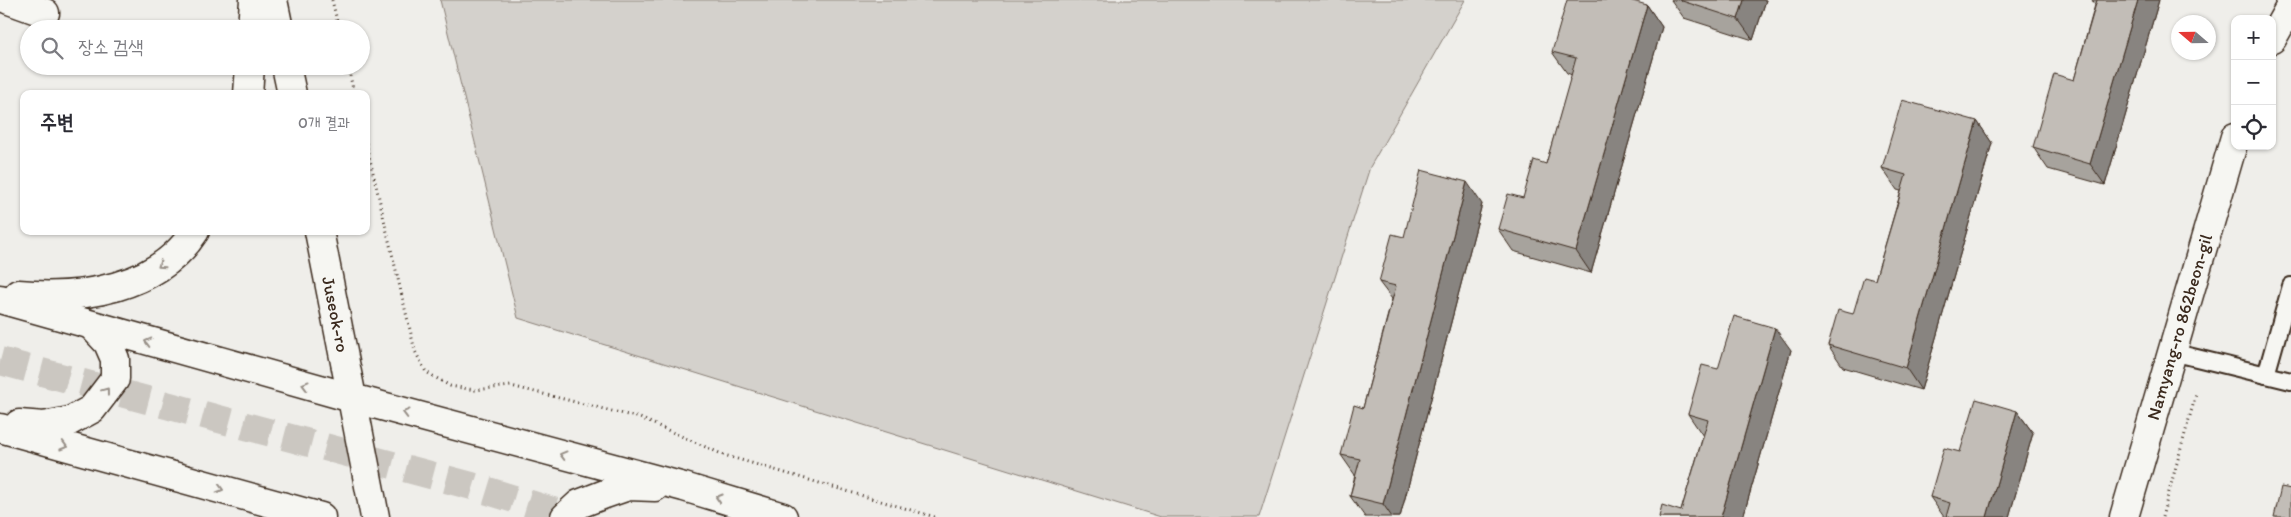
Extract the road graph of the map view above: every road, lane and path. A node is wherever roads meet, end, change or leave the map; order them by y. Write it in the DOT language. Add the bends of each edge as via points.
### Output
graph roads {
  1 [pos="9,0"];
  2 [pos="254,0"];
  3 [pos="273,0"];
  4 [pos="332,0"];
  5 [pos="2291,5"];
  6 [pos="45,13"];
  7 [pos="253,20"];
  8 [pos="277,20"];
  9 [pos="337,20"];
  10 [pos="2276,33"];
  11 [pos="249,75"];
  12 [pos="288,75"];
  13 [pos="350,75"];
  14 [pos="248,90"];
  15 [pos="291,90"];
  16 [pos="353,90"];
  17 [pos="2231,150"];
  18 [pos="370,160"];
  19 [pos="192,235"];
  20 [pos="320,235"];
  21 [pos="2291,286"];
  22 [pos="0,293"];
  23 [pos="0,299"];
  24 [pos="93,327"];
  25 [pos="2172,352"];
  26 [pos="2266,374"];
  27 [pos="2291,381"];
  28 [pos="2196,394"];
  29 [pos="352,398"];
  30 [pos="0,420"];
  31 [pos="0,428"];
  32 [pos="684,487"];
  33 [pos="321,517"];
  34 [pos="375,517"];
  35 [pos="565,517"];
  36 [pos="783,517"];
  37 [pos="935,517"];
  38 [pos="2124,517"];
  39 [pos="2162,517"];
  1 -- 6 [label="main road"];
  2 -- 7 [label="main road"];
  3 -- 8 [label="main road"];
  4 -- 9 [label="path"];
  5 -- 10 [label="main road"];
  11 -- 14 [label="main road"];
  12 -- 15 [label="main road"];
  13 -- 16 [label="path"];
  17 -- 25 [label="main road, Namyang-ro 862beon-gil"];
  18 -- 37 [label="path" via="415,351 426,372 450,386 475,390 511,386 640,418 724,455"];
  19 -- 22 [label="main road, one-way" via="186,245 158,268 126,284 90,294 40,296"];
  20 -- 29 [label="main road, Juseok-ro"];
  21 -- 26 [label="lane"];
  23 -- 24 [label="main road"];
  29 -- 24 [label="main road, one-way"];
  30 -- 24 [label="main road, one-way" via="44,426 70,421 92,409 115,379 115,359 108,343"];
  25 -- 26 [label="lane"];
  25 -- 38 [label="main road, Namyang-ro 862beon-gil"];
  26 -- 27 [label="lane"];
  28 -- 39 [label="path"];
  32 -- 29 [label="main road, one-way"];
  29 -- 34 [label="main road, Juseok-ro"];
  31 -- 33 [label="main road, one-way"];
  32 -- 35 [label="main road" via="628,486 579,504"];
  36 -- 32 [label="main road, one-way"];
}
